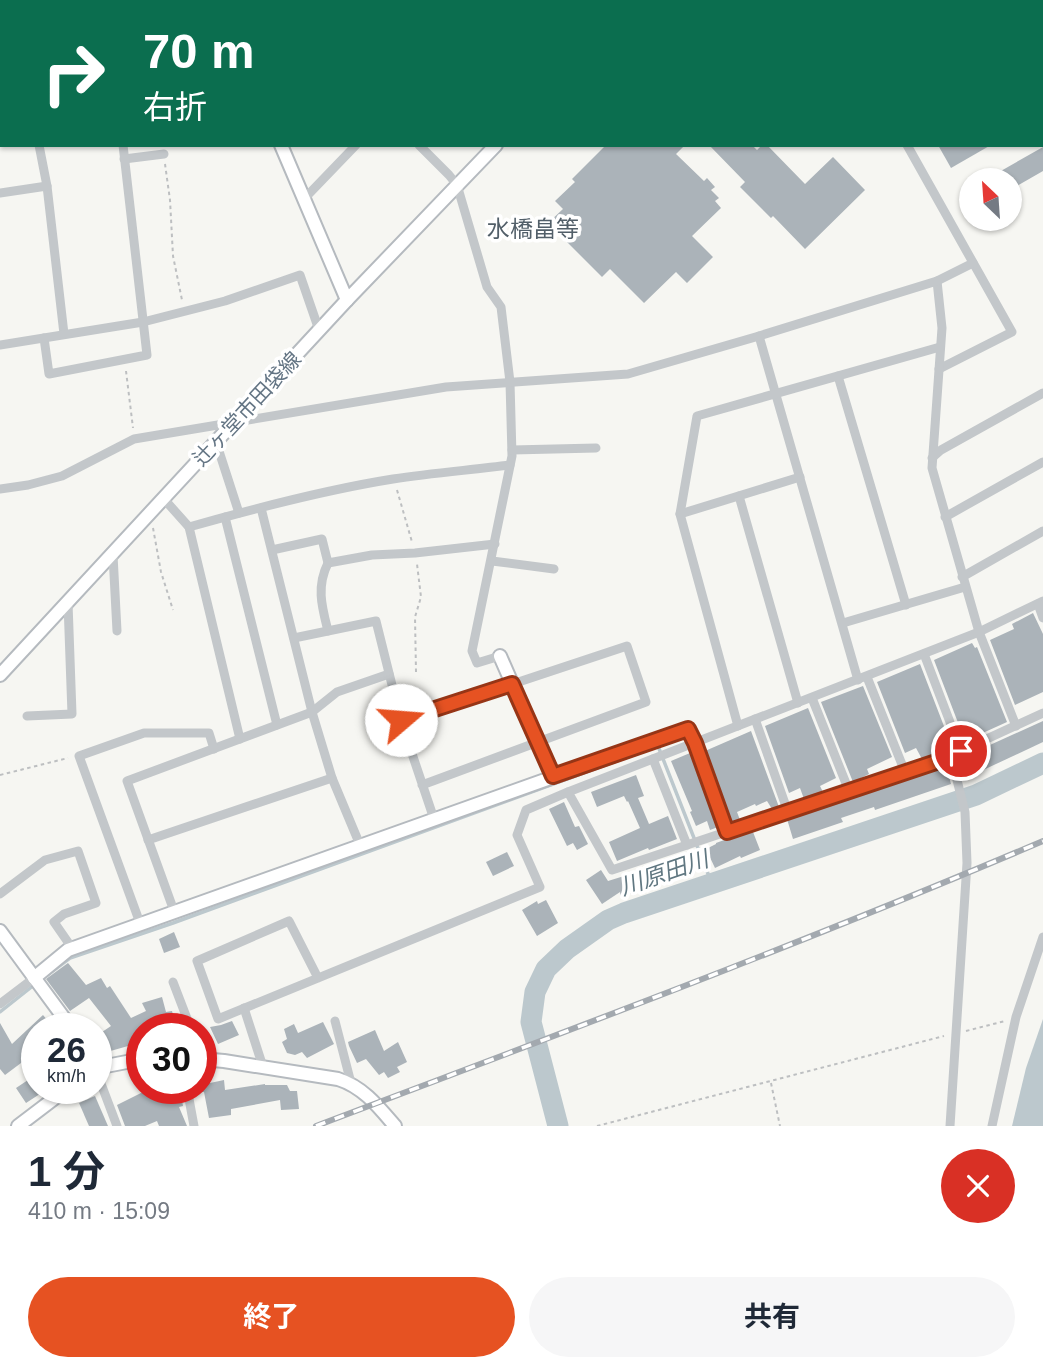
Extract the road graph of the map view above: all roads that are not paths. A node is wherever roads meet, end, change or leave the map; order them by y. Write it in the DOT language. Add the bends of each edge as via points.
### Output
graph roads {
  1 [pos="39,147"];
  2 [pos="122,147"];
  3 [pos="282,147"];
  4 [pos="354,147"];
  5 [pos="421,147"];
  6 [pos="494,147"];
  7 [pos="908,147"];
  8 [pos="164,154"];
  9 [pos="124,159"];
  10 [pos="457,185"];
  11 [pos="47,186"];
  12 [pos="0,193"];
  13 [pos="304,199"];
  14 [pos="973,263"];
  15 [pos="937,281"];
  16 [pos="348,300"];
  17 [pos="143,321"];
  18 [pos="319,330"];
  19 [pos="64,334"];
  20 [pos="759,336"];
  21 [pos="44,338"];
  22 [pos="0,345"];
  23 [pos="940,347"];
  24 [pos="939,369"];
  25 [pos="838,376"];
  26 [pos="510,382"];
  27 [pos="776,393"];
  28 [pos="1043,393"];
  29 [pos="234,423"];
  30 [pos="216,442"];
  31 [pos="596,448"];
  32 [pos="512,450"];
  33 [pos="932,458"];
  34 [pos="1043,462"];
  35 [pos="510,465"];
  36 [pos="800,477"];
  37 [pos="0,489"];
  38 [pos="738,496"];
  39 [pos="164,499"];
  40 [pos="261,508"];
  41 [pos="239,513"];
  42 [pos="680,514"];
  43 [pos="225,517"];
  44 [pos="945,517"];
  45 [pos="189,527"];
  46 [pos="1043,531"];
  47 [pos="495,544"];
  48 [pos="272,551"];
  49 [pos="113,555"];
  50 [pos="492,561"];
  51 [pos="328,563"];
  52 [pos="554,569"];
  53 [pos="962,577"];
  54 [pos="965,587"];
  55 [pos="68,603"];
  56 [pos="1040,603"];
  57 [pos="906,605"];
  58 [pos="1043,618"];
  59 [pos="843,623"];
  60 [pos="117,631"];
  61 [pos="328,631"];
  62 [pos="979,632"];
  63 [pos="293,638"];
  64 [pos="924,654"];
  65 [pos="500,656"];
  66 [pos="389,674"];
  67 [pos="0,676"];
  68 [pos="863,678"];
  69 [pos="512,684"];
  70 [pos="812,698"];
  71 [pos="798,703"];
  72 [pos="312,712"];
  73 [pos="1043,713"];
  74 [pos="27,716"];
  75 [pos="755,719"];
  76 [pos="401,720"];
  77 [pos="277,725"];
  78 [pos="738,726"];
  79 [pos="1016,726"];
  80 [pos="240,739"];
  81 [pos="538,741"];
  82 [pos="695,743"];
  83 [pos="214,749"];
  84 [pos="961,751"];
  85 [pos="951,756"];
  86 [pos="653,759"];
  87 [pos="905,772"];
  88 [pos="553,776"];
  89 [pos="332,778"];
  90 [pos="422,785"];
  91 [pos="849,791"];
  92 [pos="568,792"];
  93 [pos="788,812"];
  94 [pos="434,819"];
  95 [pos="727,832"];
  96 [pos="148,840"];
  97 [pos="360,845"];
  98 [pos="687,845"];
  99 [pos="0,894"];
  100 [pos="174,911"];
  101 [pos="140,923"];
  102 [pos="0,931"];
  103 [pos="1043,937"];
  104 [pos="72,948"];
  105 [pos="34,978"];
  106 [pos="318,978"];
  107 [pos="173,982"];
  108 [pos="0,1004"];
  109 [pos="244,1008"];
  110 [pos="60,1013"];
  111 [pos="185,1013"];
  112 [pos="335,1021"];
  113 [pos="217,1061"];
  114 [pos="263,1067"];
  115 [pos="351,1083"];
  116 [pos="47,1104"];
  117 [pos="109,1104"];
  118 [pos="190,1104"];
  119 [pos="18,1126"];
  120 [pos="117,1126"];
  121 [pos="194,1126"];
  122 [pos="395,1126"];
  123 [pos="950,1126"];
  124 [pos="992,1126"];
  1 -- 11 [label="street"];
  2 -- 9 [label="street"];
  3 -- 13 [label="main road"];
  4 -- 13 [label="street"];
  5 -- 10 [label="street"];
  6 -- 10 [label="main road, 辻ヶ堂市田袋線"];
  7 -- 14 [label="street"];
  8 -- 9 [label="street"];
  9 -- 17 [label="street"];
  10 -- 16 [label="main road, 辻ヶ堂市田袋線"];
  10 -- 26 [label="street" via="487,287 501,307"];
  11 -- 12 [label="street"];
  11 -- 19 [label="street"];
  13 -- 16 [label="main road"];
  14 -- 15 [label="street"];
  14 -- 24 [label="street" via="1012,332"];
  15 -- 20 [label="street"];
  15 -- 23 [label="street"];
  16 -- 18 [label="main road, 辻ヶ堂市田袋線"];
  17 -- 18 [label="street" via="225,301 300,275"];
  17 -- 19 [label="street"];
  17 -- 21 [label="street" via="146,355 49,374"];
  18 -- 29 [label="main road, 辻ヶ堂市田袋線"];
  19 -- 21 [label="street"];
  20 -- 26 [label="street" via="628,373"];
  20 -- 27 [label="street"];
  21 -- 22 [label="street"];
  23 -- 24 [label="street"];
  23 -- 25 [label="street"];
  24 -- 33 [label="street"];
  25 -- 27 [label="street"];
  25 -- 57 [label="street"];
  26 -- 29 [label="street" via="446,387"];
  26 -- 32 [label="street"];
  27 -- 36 [label="street"];
  27 -- 42 [label="street" via="696,416"];
  28 -- 33 [label="street"];
  29 -- 30 [label="main road, 辻ヶ堂市田袋線"];
  29 -- 37 [label="street" via="134,439 62,476"];
  30 -- 39 [label="main road, 辻ヶ堂市田袋線"];
  30 -- 41 [label="street"];
  31 -- 32 [label="street"];
  32 -- 35 [label="street"];
  33 -- 44 [label="street"];
  34 -- 44 [label="street"];
  35 -- 40 [label="street" via="341,488"];
  35 -- 47 [label="street"];
  36 -- 38 [label="street"];
  36 -- 59 [label="street"];
  38 -- 42 [label="street"];
  38 -- 71 [label="street"];
  39 -- 45 [label="street"];
  39 -- 49 [label="main road, 辻ヶ堂市田袋線"];
  40 -- 41 [label="street"];
  40 -- 48 [label="street"];
  41 -- 43 [label="street"];
  42 -- 78 [label="street"];
  43 -- 45 [label="street"];
  43 -- 77 [label="street"];
  44 -- 53 [label="street"];
  45 -- 80 [label="street"];
  46 -- 53 [label="street"];
  47 -- 50 [label="street"];
  47 -- 51 [label="street"];
  48 -- 51 [label="street" via="321,539"];
  48 -- 63 [label="street"];
  49 -- 55 [label="main road, 辻ヶ堂市田袋線"];
  49 -- 60 [label="street"];
  50 -- 52 [label="street"];
  50 -- 65 [label="street" via="472,651 477,663"];
  51 -- 61 [label="street" via="320,598"];
  53 -- 54 [label="street"];
  54 -- 57 [label="street"];
  54 -- 62 [label="street"];
  55 -- 67 [label="main road, 辻ヶ堂市田袋線"];
  55 -- 74 [label="street" via="72,714"];
  56 -- 58 [label="street"];
  56 -- 62 [label="street"];
  57 -- 59 [label="street"];
  59 -- 68 [label="street"];
  61 -- 63 [label="street"];
  61 -- 66 [label="street" via="376,621"];
  62 -- 64 [label="street"];
  62 -- 79 [label="street"];
  63 -- 72 [label="street"];
  64 -- 68 [label="street"];
  64 -- 84 [label="street"];
  65 -- 69 [label="main road"];
  66 -- 72 [label="street" via="337,692"];
  66 -- 76 [label="street"];
  68 -- 70 [label="street"];
  68 -- 87 [label="street"];
  69 -- 76 [label="street"];
  69 -- 81 [label="main road"];
  69 -- 81 [label="street" via="627,646 646,702"];
  70 -- 71 [label="street"];
  70 -- 91 [label="street"];
  71 -- 75 [label="street"];
  72 -- 77 [label="street"];
  72 -- 89 [label="street"];
  73 -- 79 [label="street"];
  75 -- 78 [label="street"];
  75 -- 93 [label="street"];
  76 -- 90 [label="street"];
  77 -- 80 [label="street"];
  78 -- 82 [label="street"];
  79 -- 84 [label="street"];
  80 -- 83 [label="street"];
  81 -- 88 [label="main road"];
  81 -- 90 [label="street"];
  82 -- 86 [label="street"];
  82 -- 88 [label="main road" via="688,729"];
  82 -- 95 [label="street"];
  83 -- 96 [label="street" via="127,781"];
  83 -- 101 [label="street" via="209,733 144,733 79,756"];
  84 -- 85 [label="street"];
  85 -- 87 [label="street"];
  85 -- 123 [label="street" via="965,812 967,863"];
  86 -- 92 [label="street"];
  86 -- 98 [label="street"];
  87 -- 91 [label="street"];
  88 -- 94 [label="main road"];
  89 -- 96 [label="street"];
  89 -- 97 [label="street"];
  90 -- 94 [label="street"];
  91 -- 93 [label="street"];
  92 -- 98 [label="street" via="612,870"];
  92 -- 106 [label="street" via="526,810 519,827 517,835 540,887"];
  93 -- 95 [label="street"];
  94 -- 97 [label="main road"];
  95 -- 98 [label="street"];
  96 -- 100 [label="street"];
  97 -- 100 [label="main road"];
  99 -- 104 [label="street" via="45,860 78,851 96,903 54,922"];
  100 -- 101 [label="main road"];
  101 -- 104 [label="main road"];
  102 -- 105 [label="main road"];
  103 -- 124 [label="street" via="1016,1017"];
  104 -- 105 [label="main road"];
  105 -- 108 [label="street"];
  105 -- 110 [label="main road"];
  106 -- 109 [label="street"];
  106 -- 109 [label="street" via="289,921 197,961 218,1019"];
  107 -- 111 [label="street"];
  109 -- 114 [label="street"];
  112 -- 115 [label="street"];
  113 -- 114 [label="main road"];
  114 -- 115 [label="main road"];
  115 -- 122 [label="main road"];
  116 -- 119 [label="main road"];
  117 -- 120 [label="street"];
  118 -- 121 [label="street"];
}
